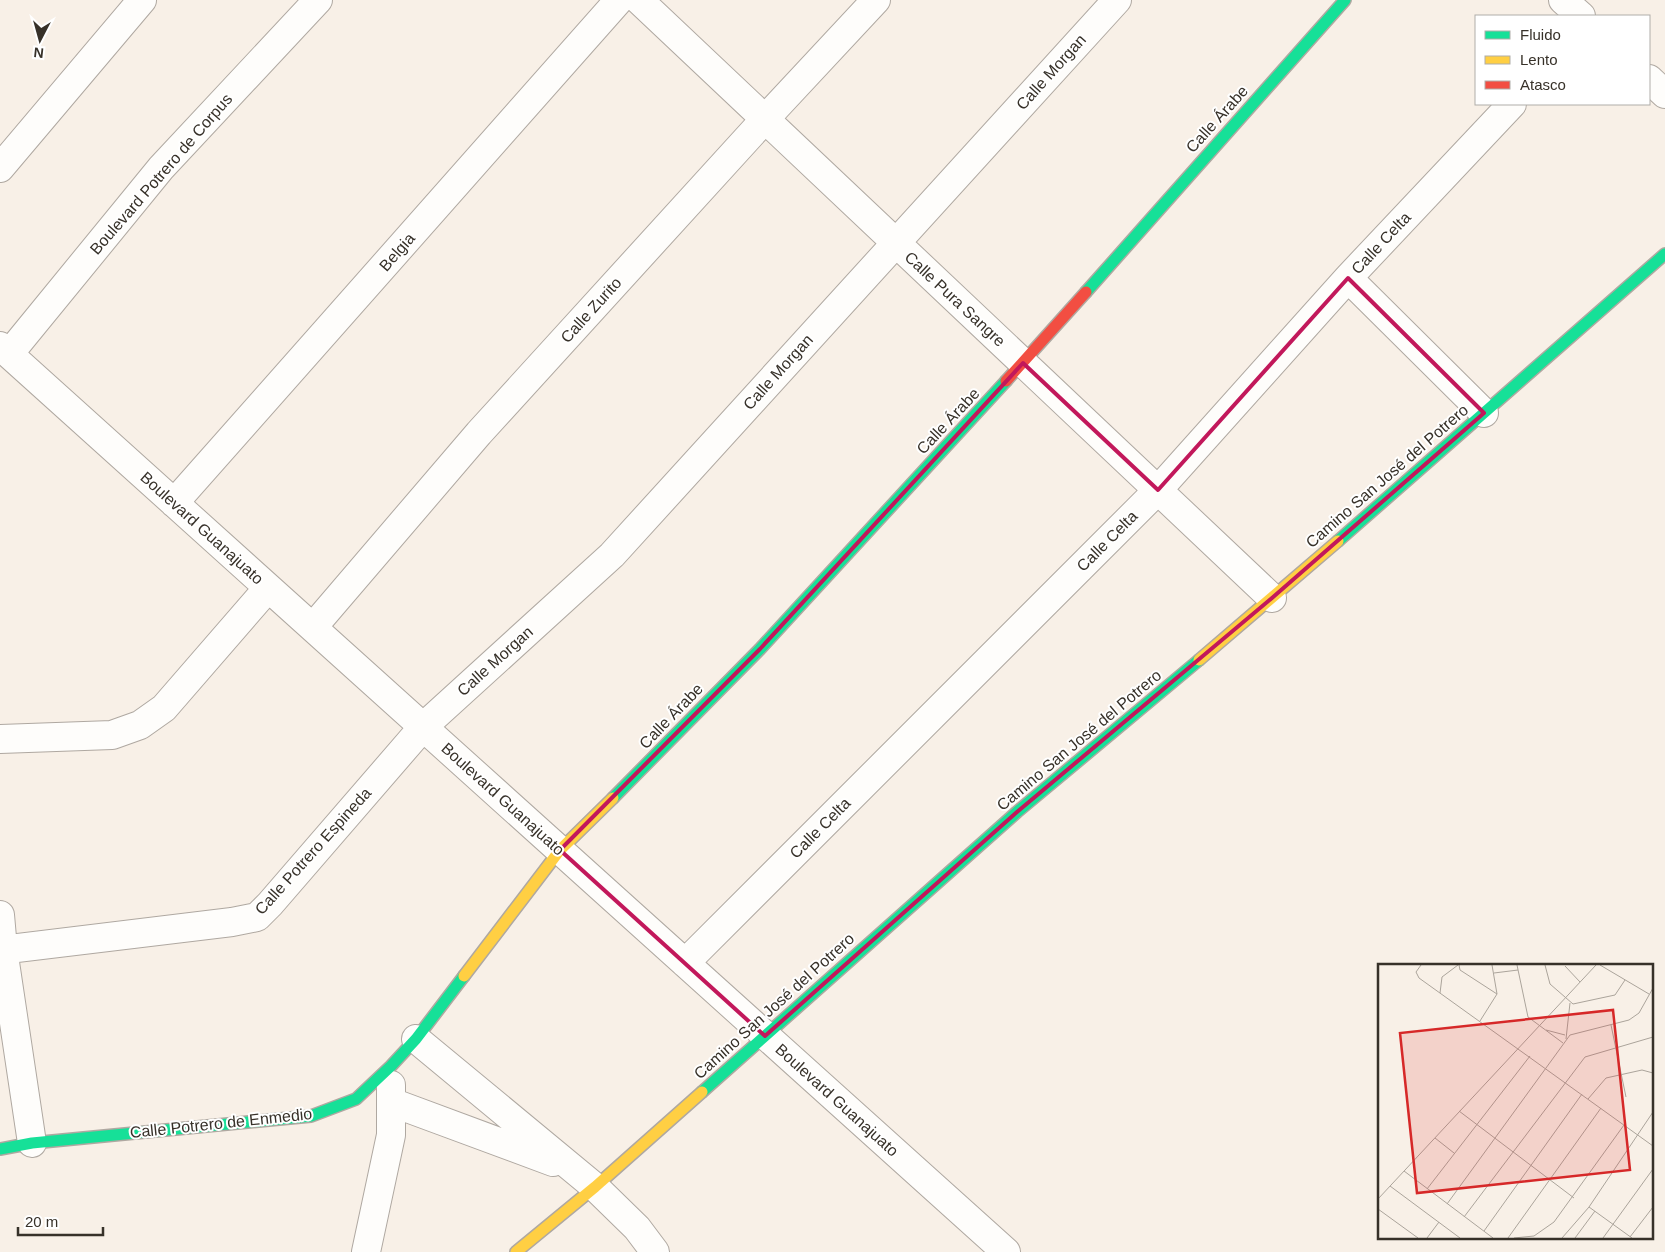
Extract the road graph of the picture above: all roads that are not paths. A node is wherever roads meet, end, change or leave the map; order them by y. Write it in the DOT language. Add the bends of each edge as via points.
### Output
graph roads {
  1 [pos="142,0"];
  2 [pos="318,0"];
  3 [pos="619,0"];
  4 [pos="639,0"];
  5 [pos="876,0"];
  6 [pos="1117,0"];
  7 [pos="1345,0"];
  8 [pos="1563,0"];
  9 [pos="1580,15"];
  10 [pos="1650,80"];
  11 [pos="1665,94"];
  12 [pos="1511,105"];
  13 [pos="765,119"];
  14 [pos="0,168"];
  15 [pos="895,242"];
  16 [pos="1665,254"];
  17 [pos="1348,278"];
  18 [pos="5,350"];
  19 [pos="1023,363"];
  20 [pos="1484,413"];
  21 [pos="1158,490"];
  22 [pos="174,503"];
  23 [pos="268,588"];
  24 [pos="1272,598"];
  25 [pos="312,627"];
  26 [pos="423,727"];
  27 [pos="0,739"];
  28 [pos="560,850"];
  29 [pos="0,915"];
  30 [pos="1,949"];
  31 [pos="685,963"];
  32 [pos="765,1036"];
  33 [pos="416,1039"];
  34 [pos="391,1066"];
  35 [pos="391,1102"];
  36 [pos="32,1143"];
  37 [pos="0,1148"];
  38 [pos="573,1169"];
  39 [pos="595,1187"];
  40 [pos="366,1252"];
  41 [pos="516,1252"];
  42 [pos="655,1252"];
  43 [pos="1006,1252"];
  1 -- 14 [label="street"];
  2 -- 18 [label="street, Boulevard Potrero de Corpus" via="161,168"];
  3 -- 22 [label="street, Belgia"];
  4 -- 13 [label="street, Calle Pura Sangre"];
  5 -- 13 [label="street, Calle Zurito"];
  6 -- 15 [label="street, Calle Morgan"];
  7 -- 19 [label="street, Calle Árabe"];
  8 -- 9 [label="street"];
  10 -- 11 [label="street"];
  12 -- 17 [label="street, Calle Celta"];
  13 -- 15 [label="street, Calle Pura Sangre"];
  13 -- 25 [label="street, Calle Zurito" via="479,433"];
  15 -- 19 [label="street, Calle Pura Sangre"];
  15 -- 26 [label="street, Calle Morgan" via="612,554"];
  16 -- 20 [label="street, Camino San José del Potrero"];
  17 -- 20 [label="street"];
  17 -- 21 [label="street, Calle Celta"];
  18 -- 22 [label="street, Boulevard Guanajuato"];
  19 -- 21 [label="street, Calle Pura Sangre"];
  19 -- 28 [label="street, Calle Árabe" via="760,649"];
  20 -- 24 [label="street, Camino San José del Potrero"];
  21 -- 24 [label="street, Calle Pura Sangre"];
  21 -- 31 [label="street, Calle Celta"];
  22 -- 23 [label="street, Boulevard Guanajuato"];
  23 -- 25 [label="street, Boulevard Guanajuato"];
  23 -- 27 [label="street" via="164,708 140,726 112,735"];
  24 -- 32 [label="street, Camino San José del Potrero" via="1017,812"];
  25 -- 26 [label="street, Boulevard Guanajuato"];
  26 -- 28 [label="street, Boulevard Guanajuato"];
  26 -- 30 [label="street, Calle Potrero Espineda" via="257,917"];
  28 -- 31 [label="street, Boulevard Guanajuato"];
  28 -- 33 [label="street, Calle Potrero de Enmedio"];
  29 -- 30 [label="street"];
  30 -- 36 [label="street"];
  31 -- 32 [label="street, Boulevard Guanajuato"];
  32 -- 39 [label="street, Camino San José del Potrero"];
  32 -- 43 [label="street, Boulevard Guanajuato"];
  33 -- 34 [label="street, Calle Potrero de Enmedio"];
  33 -- 38 [label="street"];
  34 -- 35 [label="street"];
  34 -- 36 [label="street, Calle Potrero de Enmedio" via="356,1099 311,1116"];
  35 -- 38 [label="street"];
  35 -- 40 [label="street" via="391,1135"];
  36 -- 37 [label="street, Calle Potrero de Enmedio"];
  38 -- 39 [label="street"];
  39 -- 41 [label="street, Camino San José del Potrero"];
  39 -- 42 [label="street"];
}
